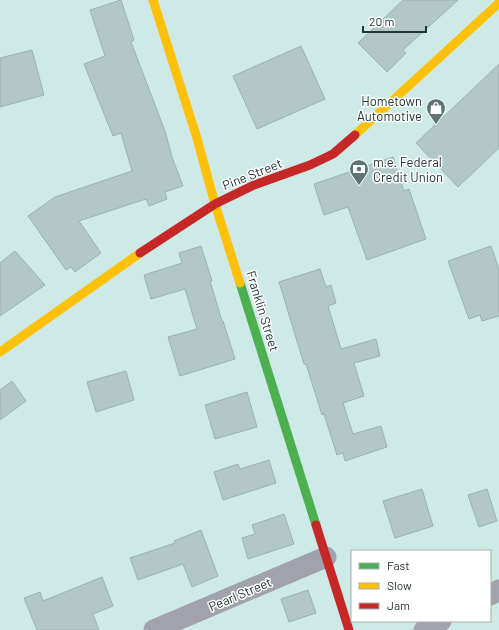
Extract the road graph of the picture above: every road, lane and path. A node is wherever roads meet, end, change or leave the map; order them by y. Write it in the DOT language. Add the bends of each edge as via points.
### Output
graph roads {
  1 [pos="153,0"];
  2 [pos="499,3"];
  3 [pos="215,204"];
  4 [pos="0,352"];
  5 [pos="326,557"];
  6 [pos="439,622"];
  7 [pos="154,630"];
  8 [pos="349,630"];
  9 [pos="424,630"];
  1 -- 3 [label="main road, Franklin Street"];
  2 -- 3 [label="main road, Pine Street" via="332,154 310,165 254,185"];
  3 -- 4 [label="main road, Pine Street" via="158,240"];
  3 -- 5 [label="main road, Franklin Street"];
  5 -- 7 [label="street, Pearl Street"];
  5 -- 8 [label="main road, Franklin Street"];
  6 -- 9 [label="street"];
}
